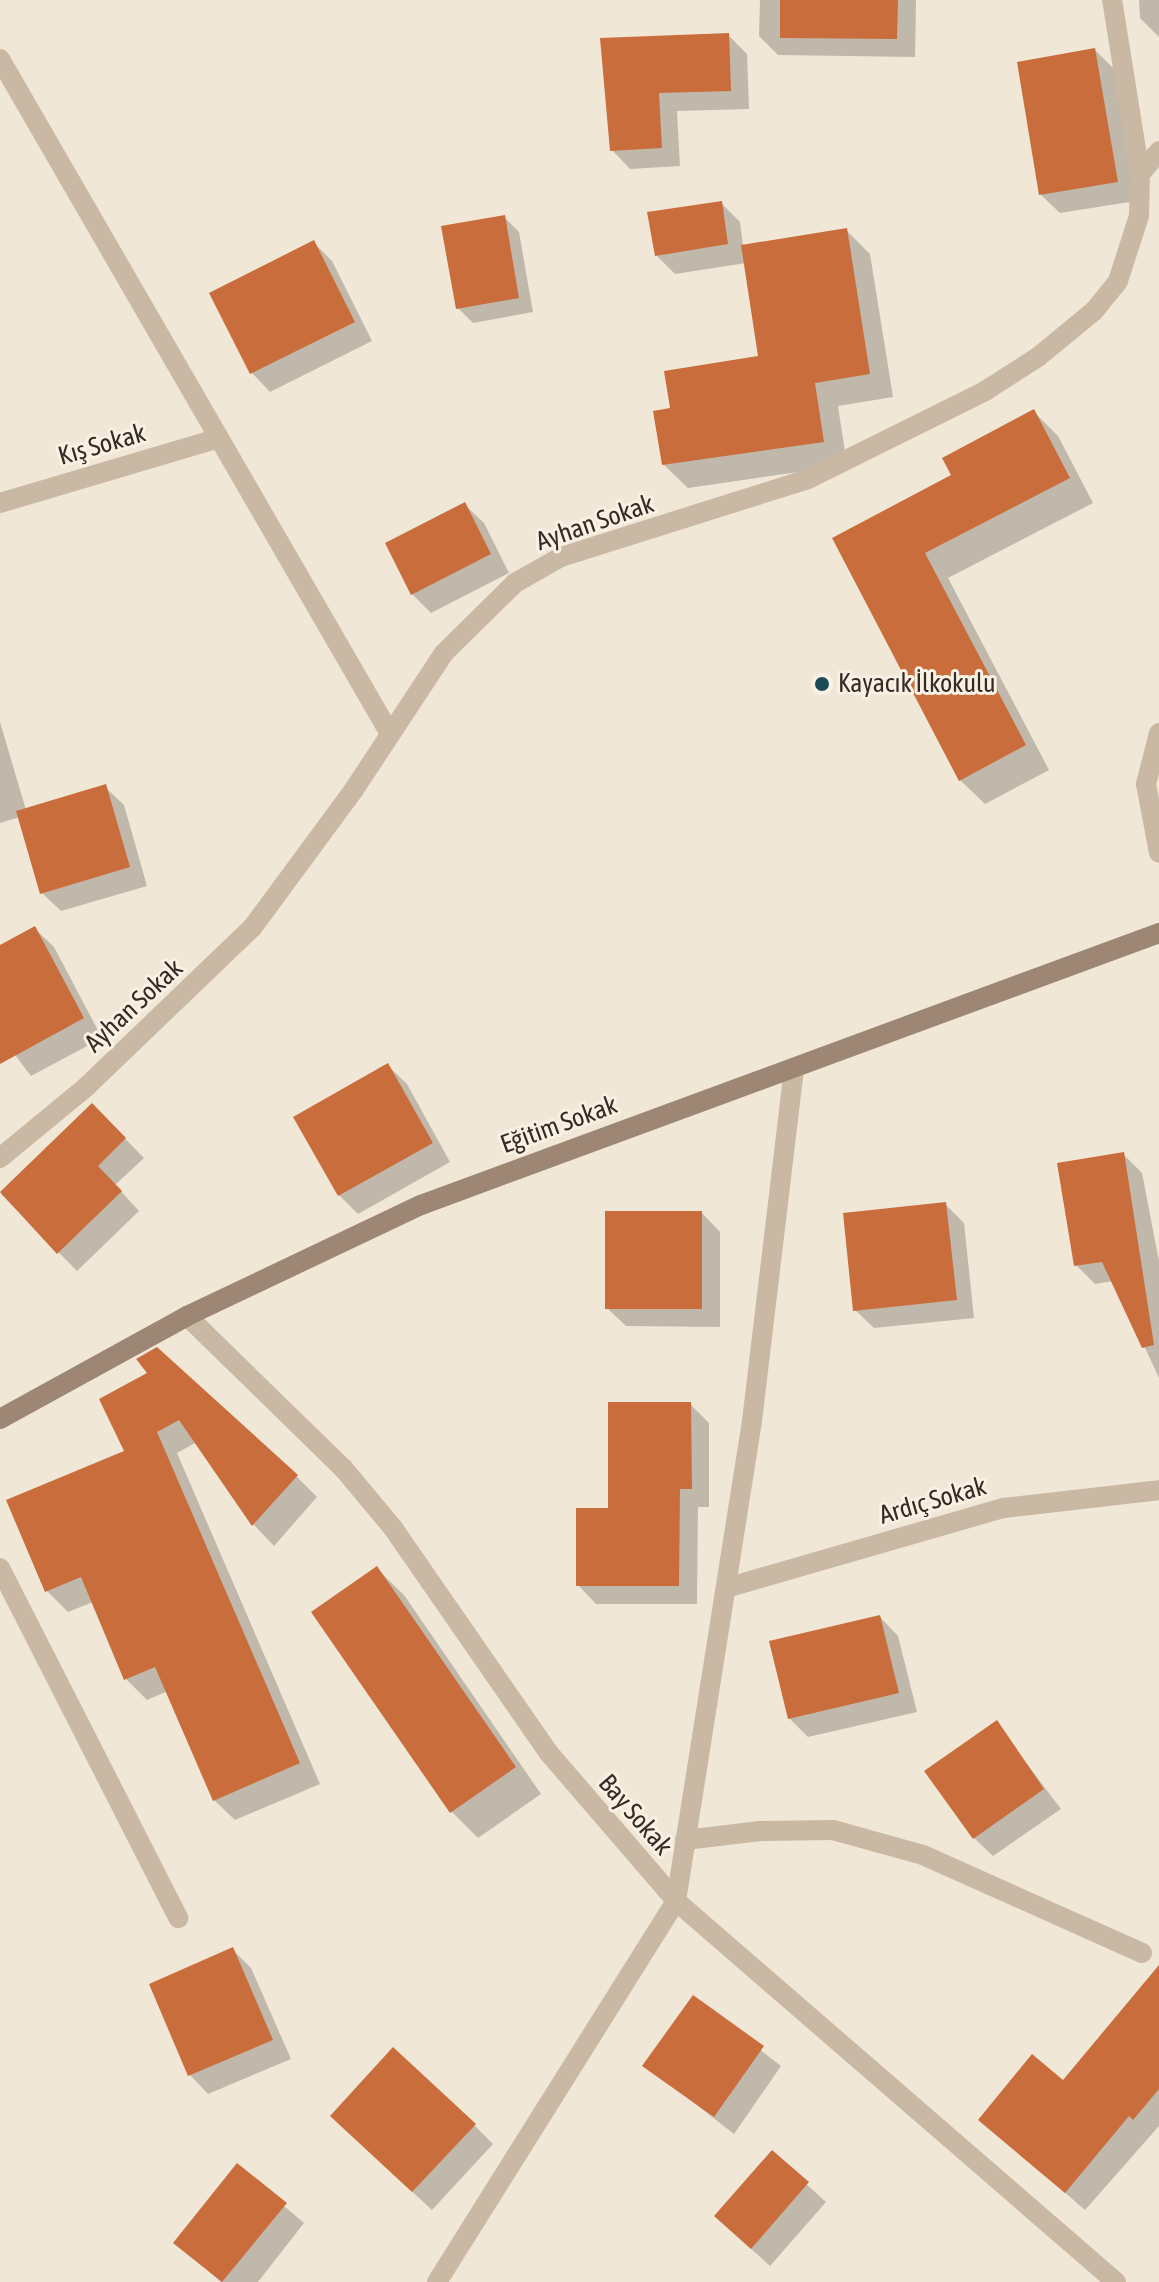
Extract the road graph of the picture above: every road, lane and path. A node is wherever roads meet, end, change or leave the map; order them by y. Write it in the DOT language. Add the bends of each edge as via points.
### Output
graph roads {
  1 [pos="1112,0"];
  2 [pos="2,68"];
  3 [pos="1159,151"];
  4 [pos="1140,174"];
  5 [pos="219,438"];
  6 [pos="0,503"];
  7 [pos="1159,733"];
  8 [pos="390,734"];
  9 [pos="1159,853"];
  10 [pos="1159,933"];
  11 [pos="794,1069"];
  12 [pos="0,1158"];
  13 [pos="187,1316"];
  14 [pos="0,1419"];
  15 [pos="1159,1490"];
  16 [pos="0,1568"];
  17 [pos="726,1588"];
  18 [pos="685,1840"];
  19 [pos="676,1901"];
  20 [pos="178,1918"];
  21 [pos="1142,1953"];
  22 [pos="437,2282"];
  23 [pos="1116,2282"];
  1 -- 4 [label="street, Ayhan Sokak"];
  2 -- 5 [label="street"];
  3 -- 4 [label="street"];
  4 -- 8 [label="street, Ayhan Sokak" via="1139,216 1118,281 1094,311 1038,357 985,391 808,479 561,557 515,583 444,653"];
  5 -- 6 [label="street, Kış Sokak"];
  5 -- 8 [label="street"];
  7 -- 9 [label="street" via="1146,784"];
  8 -- 12 [label="street, Ayhan Sokak" via="299,870 252,928 86,1087"];
  10 -- 11 [label="street, Eğitim Sokak"];
  11 -- 13 [label="street, Eğitim Sokak" via="421,1205"];
  11 -- 17 [label="street" via="752,1421"];
  13 -- 14 [label="street, Eğitim Sokak"];
  13 -- 19 [label="street, Bay Sokak" via="343,1468 393,1528 548,1752"];
  15 -- 17 [label="street, Ardıç Sokak" via="1004,1508"];
  16 -- 20 [label="street"];
  17 -- 18 [label="street"];
  18 -- 19 [label="street"];
  18 -- 21 [label="street" via="833,1830 923,1855 989,1881"];
  19 -- 22 [label="street"];
  19 -- 23 [label="street, Bay Sokak"];
}
